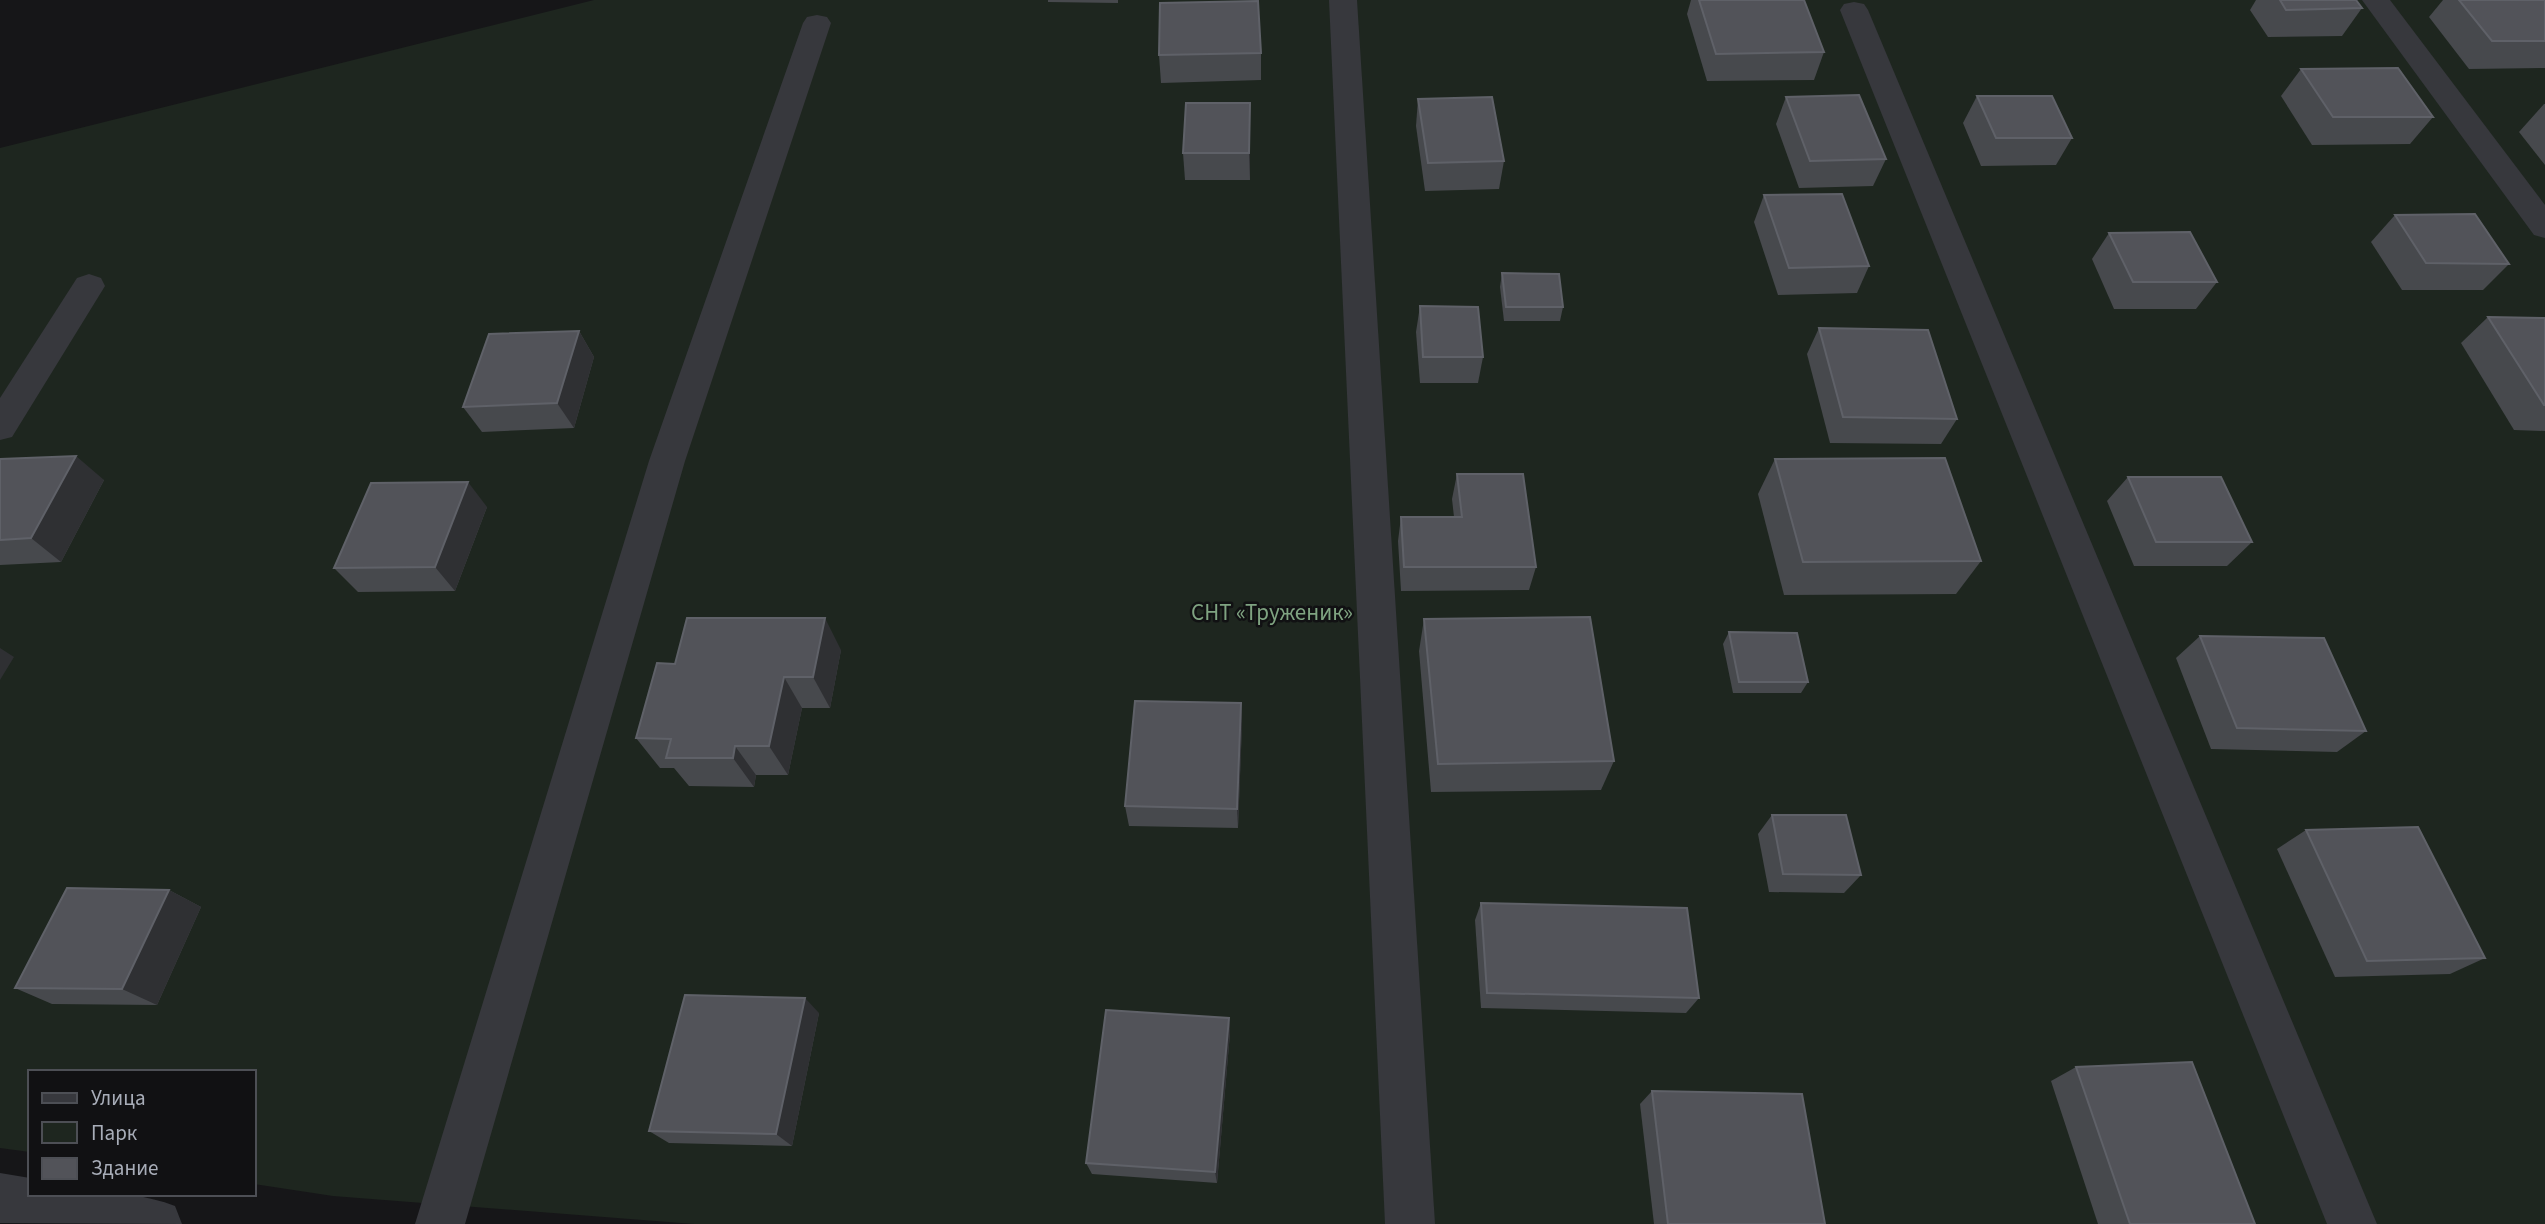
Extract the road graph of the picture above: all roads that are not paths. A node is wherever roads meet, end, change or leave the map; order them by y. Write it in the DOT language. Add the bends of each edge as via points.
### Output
graph roads {
  1 [pos="1343,0"];
  2 [pos="2376,0"];
  3 [pos="1854,10"];
  4 [pos="817,23"];
  5 [pos="2545,227"];
  6 [pos="89,286"];
  7 [pos="0,427"];
  8 [pos="0,1198"];
  9 [pos="157,1224"];
  10 [pos="440,1224"];
  11 [pos="1410,1224"];
  12 [pos="2352,1224"];
  1 -- 11 [label="street"];
  2 -- 5 [label="street"];
  3 -- 12 [label="street"];
  4 -- 10 [label="street" via="667,461"];
  6 -- 7 [label="street"];
  8 -- 9 [label="street"];
}
